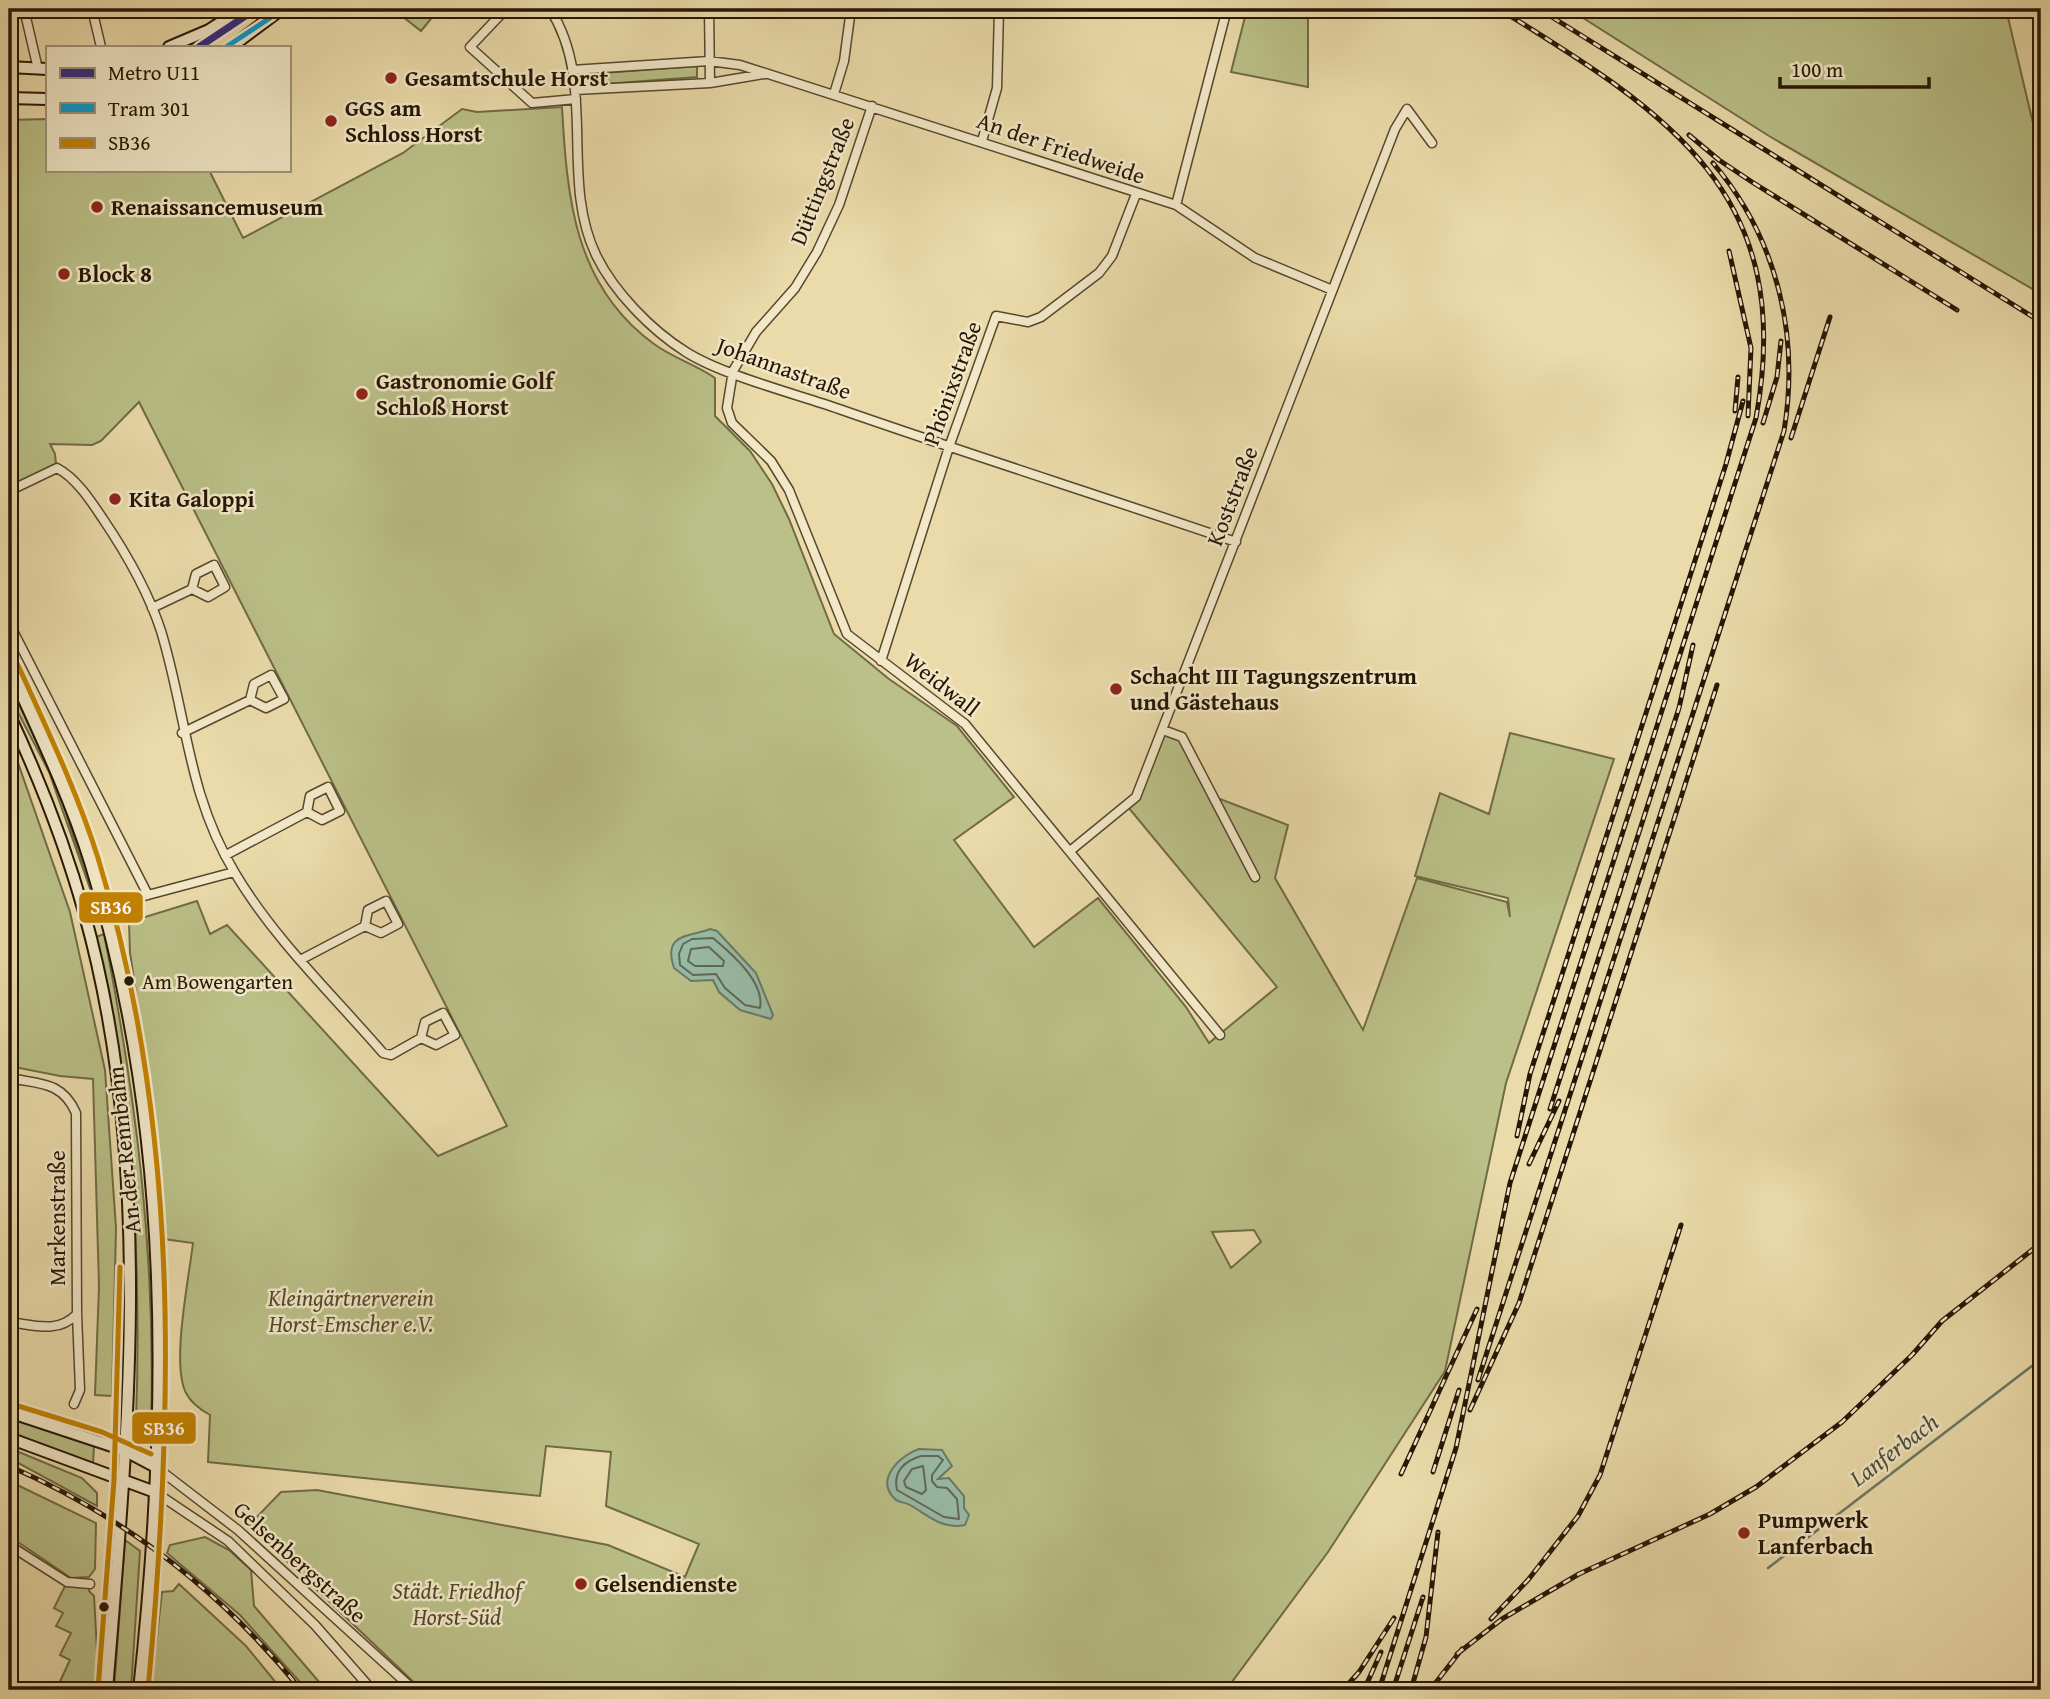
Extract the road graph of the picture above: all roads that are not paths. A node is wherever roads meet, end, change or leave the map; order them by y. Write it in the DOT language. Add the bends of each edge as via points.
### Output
graph roads {
  1 [pos="24,9"];
  2 [pos="92,9"];
  3 [pos="242,9"];
  4 [pos="282,9"];
  5 [pos="506,9"];
  6 [pos="550,9"];
  7 [pos="709,9"];
  8 [pos="850,9"];
  9 [pos="999,9"];
  10 [pos="1210,9"];
  11 [pos="1227,11"];
  12 [pos="101,46"];
  13 [pos="171,46"];
  14 [pos="232,46"];
  15 [pos="709,61"];
  16 [pos="9,67"];
  17 [pos="43,69"];
  18 [pos="572,70"];
  19 [pos="766,74"];
  20 [pos="710,83"];
  21 [pos="834,94"];
  22 [pos="576,95"];
  23 [pos="9,98"];
  24 [pos="46,99"];
  25 [pos="872,106"];
  26 [pos="982,141"];
  27 [pos="1432,143"];
  28 [pos="1136,194"];
  29 [pos="1176,205"];
  30 [pos="1330,289"];
  31 [pos="733,371"];
  32 [pos="949,447"];
  33 [pos="9,491"];
  34 [pos="1236,542"];
  35 [pos="192,589"];
  36 [pos="152,608"];
  37 [pos="9,623"];
  38 [pos="881,661"];
  39 [pos="9,667"];
  40 [pos="250,700"];
  41 [pos="9,714"];
  42 [pos="1163,730"];
  43 [pos="182,733"];
  44 [pos="307,812"];
  45 [pos="1070,851"];
  46 [pos="226,855"];
  47 [pos="234,872"];
  48 [pos="1255,877"];
  49 [pos="148,895"];
  50 [pos="103,907"];
  51 [pos="84,912"];
  52 [pos="365,926"];
  53 [pos="302,959"];
  54 [pos="1220,1035"];
  55 [pos="421,1038"];
  56 [pos="9,1078"];
  57 [pos="77,1314"];
  58 [pos="9,1322"];
  59 [pos="74,1405"];
  60 [pos="9,1412"];
  61 [pos="9,1438"];
  62 [pos="124,1450"];
  63 [pos="156,1467"];
  64 [pos="123,1480"];
  65 [pos="155,1492"];
  66 [pos="9,1545"];
  67 [pos="90,1584"];
  68 [pos="107,1690"];
  69 [pos="139,1690"];
  70 [pos="372,1690"];
  71 [pos="414,1690"];
  1 -- 17 [label="street"];
  2 -- 12 [label="street"];
  3 -- 13 [label="main road"];
  4 -- 14 [label="main road"];
  5 -- 22 [label="street, An der Friedweide" via="470,47 532,103"];
  6 -- 18 [label="street, Johannastraße"];
  7 -- 15 [label="street"];
  8 -- 21 [label="street" via="844,61"];
  9 -- 26 [label="street" via="997,88"];
  10 -- 11 [label="street"];
  11 -- 29 [label="street"];
  15 -- 18 [label="street, An der Friedweide"];
  15 -- 19 [label="street, An der Friedweide"];
  15 -- 20 [label="street"];
  16 -- 17 [label="main road"];
  18 -- 22 [label="street, Johannastraße"];
  19 -- 20 [label="street, An der Friedweide"];
  19 -- 21 [label="street, An der Friedweide"];
  20 -- 22 [label="street, An der Friedweide"];
  21 -- 25 [label="street, An der Friedweide"];
  22 -- 31 [label="street, Johannastraße" via="579,195 597,258 662,335 688,353"];
  23 -- 24 [label="main road"];
  25 -- 26 [label="street, An der Friedweide"];
  25 -- 31 [label="street, Düttingstraße" via="821,244 795,288 756,332"];
  26 -- 28 [label="street, An der Friedweide"];
  27 -- 30 [label="street, Koststraße" via="1407,109"];
  28 -- 29 [label="street, An der Friedweide"];
  28 -- 32 [label="street, Phönixstraße" via="1112,256 1099,273 1035,319 1014,322 996,316"];
  29 -- 30 [label="street, An der Friedweide" via="1255,258"];
  30 -- 34 [label="street, Koststraße"];
  31 -- 32 [label="street, Johannastraße"];
  31 -- 38 [label="street, Weidwall" via="727,408 732,423 771,461 789,489 847,634"];
  32 -- 34 [label="street, Johannastraße"];
  32 -- 38 [label="street, Phönixstraße"];
  33 -- 36 [label="street" via="51,468 63,471 122,547"];
  34 -- 42 [label="street, Koststraße"];
  35 -- 36 [label="street"];
  36 -- 43 [label="street" via="173,676"];
  37 -- 49 [label="street"];
  38 -- 45 [label="street, Weidwall" via="965,724"];
  39 -- 50 [label="main road, An der Rennbahn" via="59,777"];
  40 -- 40 [label="street" via="266,708 284,699 271,675 254,684"];
  40 -- 43 [label="street"];
  41 -- 51 [label="main road, An der Rennbahn" via="42,787"];
  42 -- 45 [label="street, Koststraße" via="1136,797"];
  42 -- 48 [label="street" via="1182,737"];
  43 -- 46 [label="street" via="200,802"];
  44 -- 44 [label="street" via="322,820 340,811 328,787 310,796"];
  44 -- 46 [label="street"];
  45 -- 54 [label="street, Weidwall"];
  46 -- 47 [label="street"];
  47 -- 49 [label="street"];
  47 -- 53 [label="street"];
  49 -- 50 [label="street"];
  50 -- 51 [label="main road"];
  50 -- 63 [label="main road, An der Rennbahn" via="134,1048 151,1194 159,1341"];
  51 -- 62 [label="main road, An der Rennbahn" via="107,1014 123,1143 129,1295"];
  52 -- 52 [label="street" via="381,933 398,924 386,901 368,910"];
  52 -- 53 [label="street"];
  53 -- 55 [label="street" via="383,1053 391,1055"];
  55 -- 55 [label="street" via="436,1045 454,1035 443,1013 425,1022"];
  56 -- 57 [label="street, Markenstraße" via="55,1087 69,1096 76,1113"];
  57 -- 58 [label="street" via="66,1325 51,1327"];
  57 -- 59 [label="street, Markenstraße" via="80,1390"];
  60 -- 62 [label="main road"];
  61 -- 64 [label="main road"];
  62 -- 63 [label="main road"];
  62 -- 64 [label="main road, An der Rennbahn"];
  63 -- 65 [label="main road, An der Rennbahn"];
  63 -- 71 [label="street, Gelsenbergstraße" via="238,1530"];
  64 -- 65 [label="main road"];
  64 -- 68 [label="main road, An der Rennbahn"];
  65 -- 69 [label="main road, An der Rennbahn"];
  65 -- 70 [label="street, Gelsenbergstraße" via="229,1541 315,1625"];
  66 -- 67 [label="street" via="67,1582"];
}
